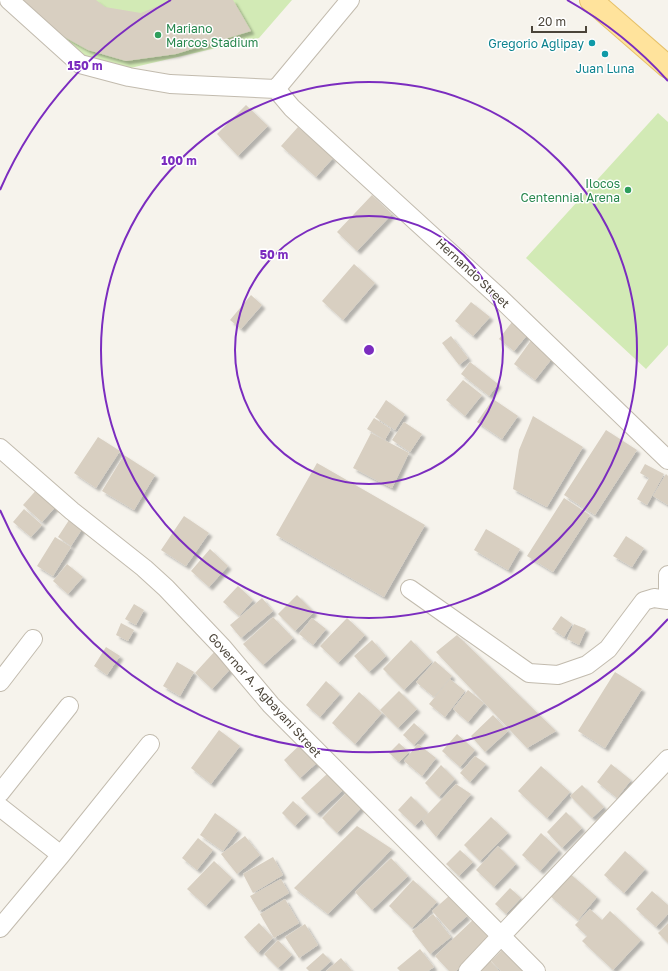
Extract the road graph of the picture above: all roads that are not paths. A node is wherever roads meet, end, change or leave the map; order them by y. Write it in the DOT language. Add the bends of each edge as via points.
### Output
graph roads {
  1 [pos="9,0"];
  2 [pos="350,0"];
  3 [pos="591,0"];
  4 [pos="668,67"];
  5 [pos="276,89"];
  6 [pos="0,448"];
  7 [pos="668,460"];
  8 [pos="668,575"];
  9 [pos="410,589"];
  10 [pos="668,593"];
  11 [pos="668,600"];
  12 [pos="33,639"];
  13 [pos="0,682"];
  14 [pos="69,706"];
  15 [pos="150,744"];
  16 [pos="668,759"];
  17 [pos="0,793"];
  18 [pos="0,807"];
  19 [pos="61,855"];
  20 [pos="1,925"];
  21 [pos="501,936"];
  22 [pos="468,971"];
  23 [pos="536,971"];
  1 -- 5 [label="street" via="80,64 170,84"];
  2 -- 5 [label="street"];
  3 -- 4 [label="main road"];
  5 -- 7 [label="street, Hernando Street" via="292,108 500,298"];
  6 -- 21 [label="street, Governor A. Agbayani Street" via="166,588 223,648 271,705"];
  8 -- 10 [label="street"];
  9 -- 11 [label="street" via="529,673 558,675 587,665 608,649 644,601 654,598"];
  12 -- 13 [label="street"];
  14 -- 17 [label="street"];
  15 -- 19 [label="street"];
  16 -- 21 [label="street"];
  18 -- 19 [label="street"];
  19 -- 20 [label="street"];
  21 -- 22 [label="street"];
  21 -- 23 [label="street, Governor A. Agbayani Street"];
}
